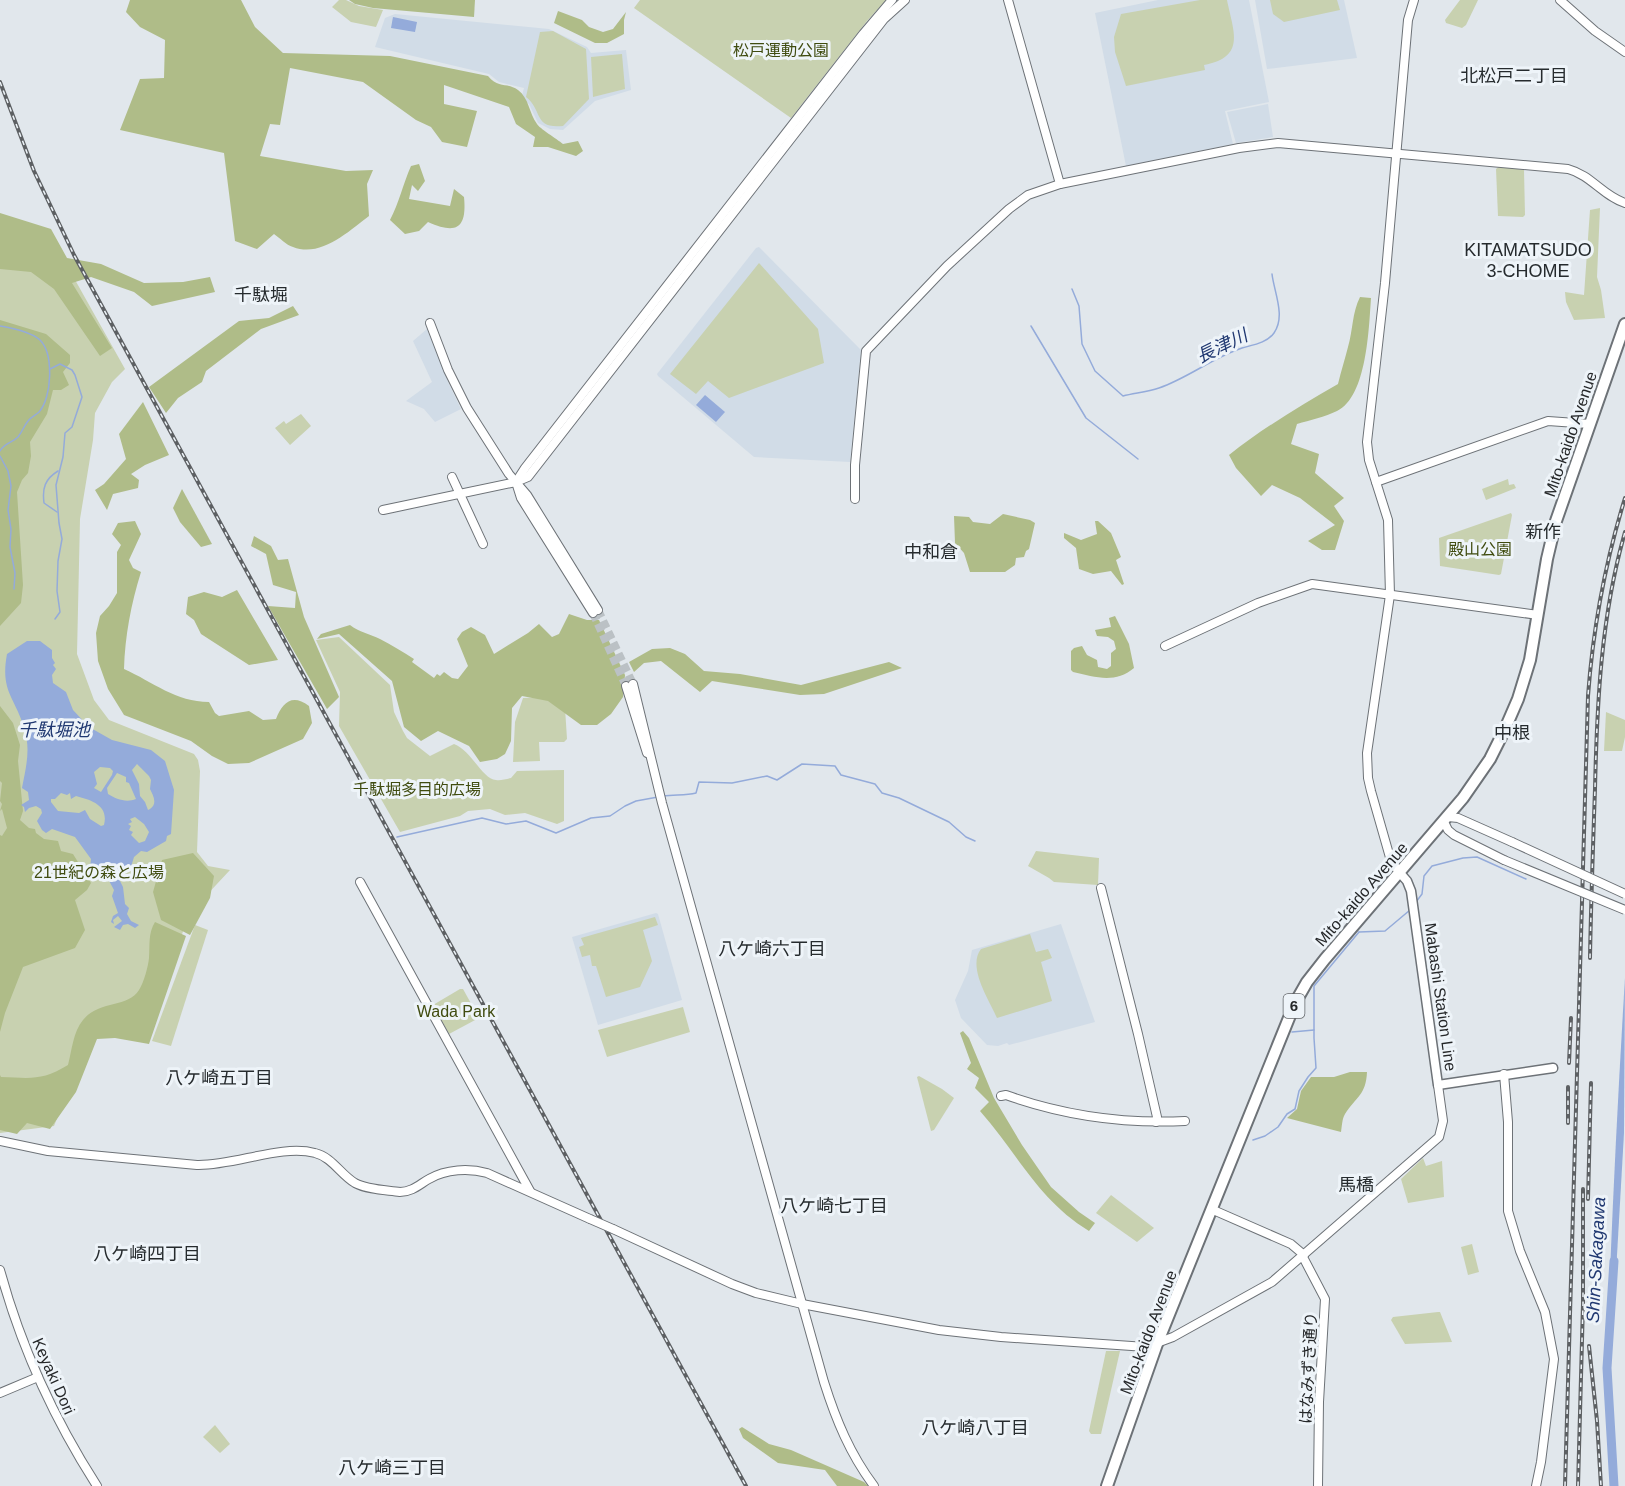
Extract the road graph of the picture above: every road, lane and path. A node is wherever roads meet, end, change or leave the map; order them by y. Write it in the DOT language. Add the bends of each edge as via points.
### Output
graph roads {
  1 [pos="892,0"];
  2 [pos="905,0"];
  3 [pos="1008,0"];
  4 [pos="1414,0"];
  5 [pos="1560,0"];
  6 [pos="866,36"];
  7 [pos="1625,52"];
  8 [pos="1397,154"];
  9 [pos="1060,184"];
  10 [pos="1625,203"];
  11 [pos="430,323"];
  12 [pos="1625,324"];
  13 [pos="1590,424"];
  14 [pos="452,477"];
  15 [pos="1377,482"];
  16 [pos="516,483"];
  17 [pos="460,494"];
  18 [pos="855,499"];
  19 [pos="383,510"];
  20 [pos="483,544"];
  21 [pos="1390,595"];
  22 [pos="595,611"];
  23 [pos="1538,615"];
  24 [pos="1165,646"];
  25 [pos="629,685"];
  26 [pos="1446,819"];
  27 [pos="1400,873"];
  28 [pos="360,882"];
  29 [pos="1101,888"];
  30 [pos="1625,894"];
  31 [pos="1625,910"];
  32 [pos="1553,1068"];
  33 [pos="1504,1074"];
  34 [pos="1438,1085"];
  35 [pos="1001,1096"];
  36 [pos="1185,1121"];
  37 [pos="1156,1122"];
  38 [pos="0,1141"];
  39 [pos="531,1191"];
  40 [pos="1211,1209"];
  41 [pos="1304,1256"];
  42 [pos="0,1270"];
  43 [pos="802,1304"];
  44 [pos="1157,1344"];
  45 [pos="37,1375"];
  46 [pos="0,1387"];
  47 [pos="0,1393"];
  48 [pos="97,1486"];
  49 [pos="874,1486"];
  50 [pos="1107,1486"];
  51 [pos="1318,1486"];
  52 [pos="1536,1486"];
  1 -- 6 [label="street"];
  2 -- 6 [label="street"];
  3 -- 9 [label="street"];
  4 -- 8 [label="street" via="1408,20"];
  5 -- 7 [label="street"];
  6 -- 16 [label="street" via="583,399 528,477"];
  8 -- 9 [label="street" via="1274,143"];
  8 -- 10 [label="street" via="1568,169"];
  8 -- 15 [label="street" via="1367,442"];
  9 -- 18 [label="street" via="1028,195 1009,208 867,348"];
  11 -- 16 [label="street" via="459,394"];
  12 -- 13 [label="highway, Mito-kaido Avenue / 6"];
  13 -- 15 [label="street" via="1548,421"];
  13 -- 23 [label="highway, Mito-kaido Avenue / 6" via="1556,521"];
  14 -- 17 [label="street"];
  15 -- 21 [label="street" via="1388,520"];
  16 -- 17 [label="street"];
  16 -- 22 [label="street" via="521,498"];
  17 -- 19 [label="street"];
  17 -- 20 [label="street"];
  21 -- 23 [label="street"];
  21 -- 24 [label="street" via="1309,584"];
  21 -- 27 [label="street" via="1367,760 1371,791 1391,861"];
  23 -- 26 [label="highway, Mito-kaido Avenue / 6" via="1530,660 1510,718 1481,774"];
  25 -- 43 [label="street"];
  26 -- 27 [label="highway, Mito-kaido Avenue / 6"];
  26 -- 30 [label="street, bridge" via="1458,818"];
  26 -- 31 [label="street, bridge" via="1448,830 1454,835"];
  27 -- 34 [label="main road, Mabashi Station Line" via="1412,896"];
  27 -- 40 [label="highway, Mito-kaido Avenue / 6" via="1300,993"];
  28 -- 39 [label="street"];
  29 -- 37 [label="street"];
  32 -- 33 [label="main road, Mabashi Station Line"];
  33 -- 34 [label="main road, Mabashi Station Line"];
  33 -- 52 [label="street" via="1508,1211 1545,1312 1554,1359"];
  34 -- 41 [label="street" via="1443,1121 1439,1137"];
  35 -- 37 [label="street" via="1088,1117"];
  36 -- 37 [label="street"];
  38 -- 39 [label="street" via="197,1166 285,1152 311,1152 324,1156 355,1183 375,1188 409,1191 439,1175 473,1170"];
  39 -- 43 [label="street, bridge" via="732,1284"];
  40 -- 41 [label="street" via="1291,1244"];
  40 -- 44 [label="highway, Mito-kaido Avenue / 6"];
  41 -- 44 [label="street" via="1253,1294"];
  41 -- 51 [label="street, はなみずき通り" via="1325,1299"];
  42 -- 45 [label="street, Keyaki Dori"];
  43 -- 44 [label="street" via="979,1335 1142,1348"];
  43 -- 49 [label="street" via="837,1420"];
  44 -- 50 [label="highway, Mito-kaido Avenue / 6"];
  45 -- 46 [label="street"];
  45 -- 47 [label="street"];
  45 -- 48 [label="street, Keyaki Dori"];
}
